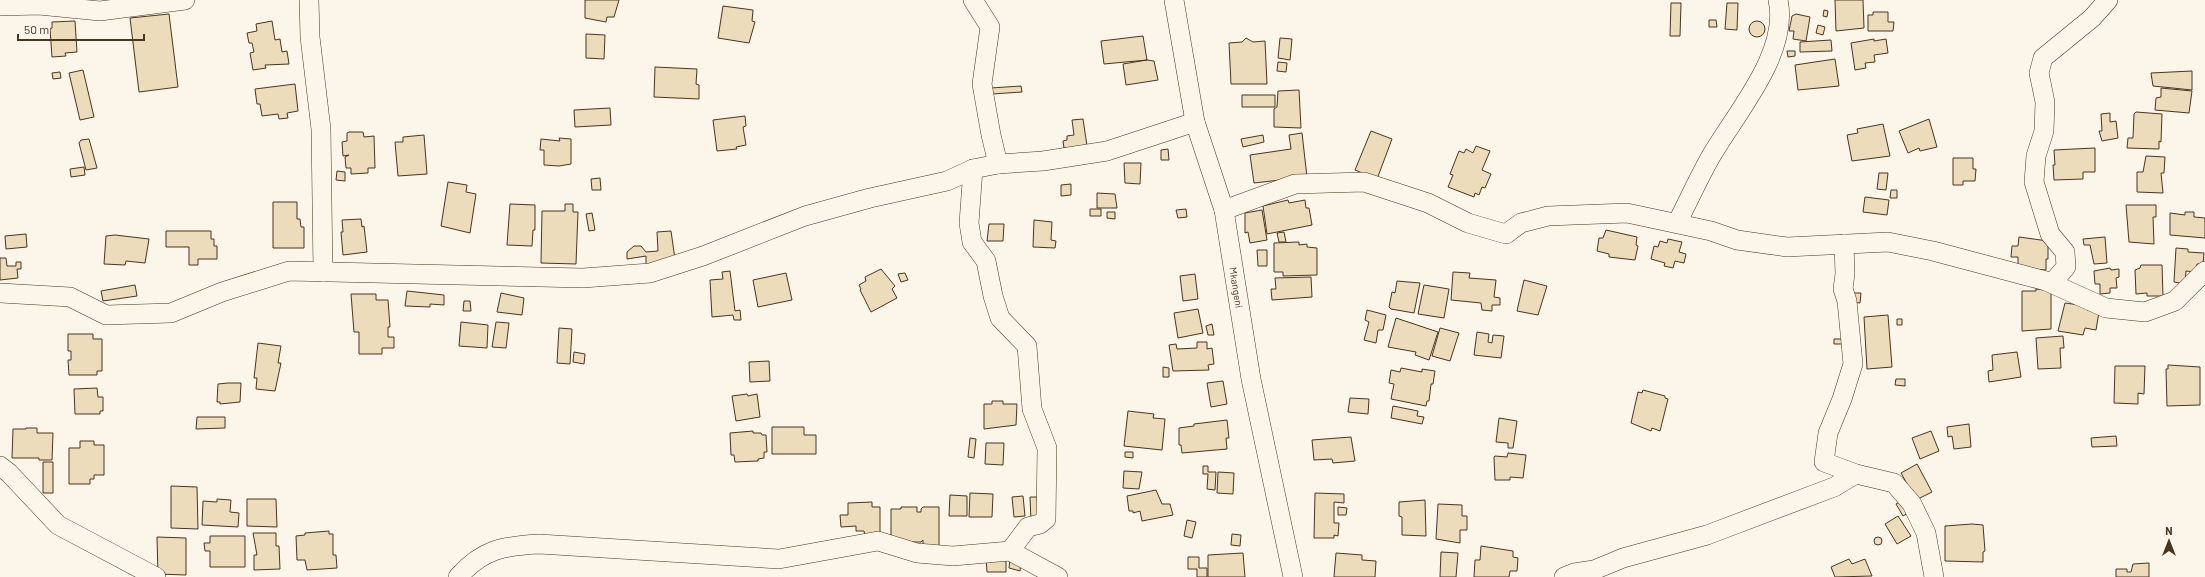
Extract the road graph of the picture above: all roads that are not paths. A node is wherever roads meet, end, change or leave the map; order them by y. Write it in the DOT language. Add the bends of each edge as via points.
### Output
graph roads {
  1 [pos="185,0"];
  2 [pos="309,0"];
  3 [pos="973,0"];
  4 [pos="1174,0"];
  5 [pos="1778,0"];
  6 [pos="2108,0"];
  7 [pos="0,6"];
  8 [pos="1195,122"];
  9 [pos="998,164"];
  10 [pos="973,169"];
  11 [pos="1224,210"];
  12 [pos="1678,223"];
  13 [pos="1844,244"];
  14 [pos="2205,271"];
  15 [pos="323,272"];
  16 [pos="2052,283"];
  17 [pos="0,293"];
  18 [pos="0,466"];
  19 [pos="1856,474"];
  20 [pos="1010,551"];
  21 [pos="1593,574"];
  22 [pos="156,577"];
  23 [pos="458,577"];
  24 [pos="1058,577"];
  25 [pos="1293,577"];
  26 [pos="1564,577"];
  27 [pos="1934,577"];
  1 -- 7 [label="street" via="100,11 39,5"];
  2 -- 15 [label="street" via="310,37 321,129"];
  3 -- 9 [label="street" via="990,27 982,84"];
  4 -- 8 [label="street, Mkangeni"];
  5 -- 12 [label="street" via="1781,14 1772,54 1710,158"];
  6 -- 16 [label="street" via="2092,18 2043,58 2039,73 2045,102 2044,131 2036,156 2034,182 2050,234 2065,252 2066,267"];
  8 -- 9 [label="street" via="1107,151 1043,161"];
  8 -- 11 [label="street, Mkangeni"];
  9 -- 10 [label="street"];
  10 -- 15 [label="street" via="947,181 805,216 703,256 650,273 583,278"];
  10 -- 20 [label="street" via="969,223 972,242 986,261 1000,318 1027,346 1032,409 1047,448 1046,519 1040,524 1028,527"];
  11 -- 12 [label="street" via="1295,184 1364,182 1428,203 1468,223 1506,234 1521,223 1548,216 1627,213"];
  11 -- 25 [label="street, Mkangeni" via="1251,379"];
  12 -- 13 [label="street" via="1737,240 1787,247"];
  13 -- 16 [label="street" via="1888,242 1933,251"];
  13 -- 19 [label="street" via="1843,289 1847,302 1853,364 1828,433 1824,462"];
  14 -- 16 [label="street" via="2175,301 2145,312 2106,308"];
  15 -- 17 [label="street" via="289,271 222,292 171,313 106,315 70,297"];
  18 -- 22 [label="street" via="10,473 58,525"];
  19 -- 21 [label="street" via="1834,488 1707,535 1623,558"];
  19 -- 27 [label="street" via="1894,483 1912,504 1926,533"];
  20 -- 23 [label="street" via="953,556 917,553 878,542 779,559 539,544 512,546 489,552"];
  20 -- 24 [label="street"];
  21 -- 26 [label="street" via="1574,573"];
}
